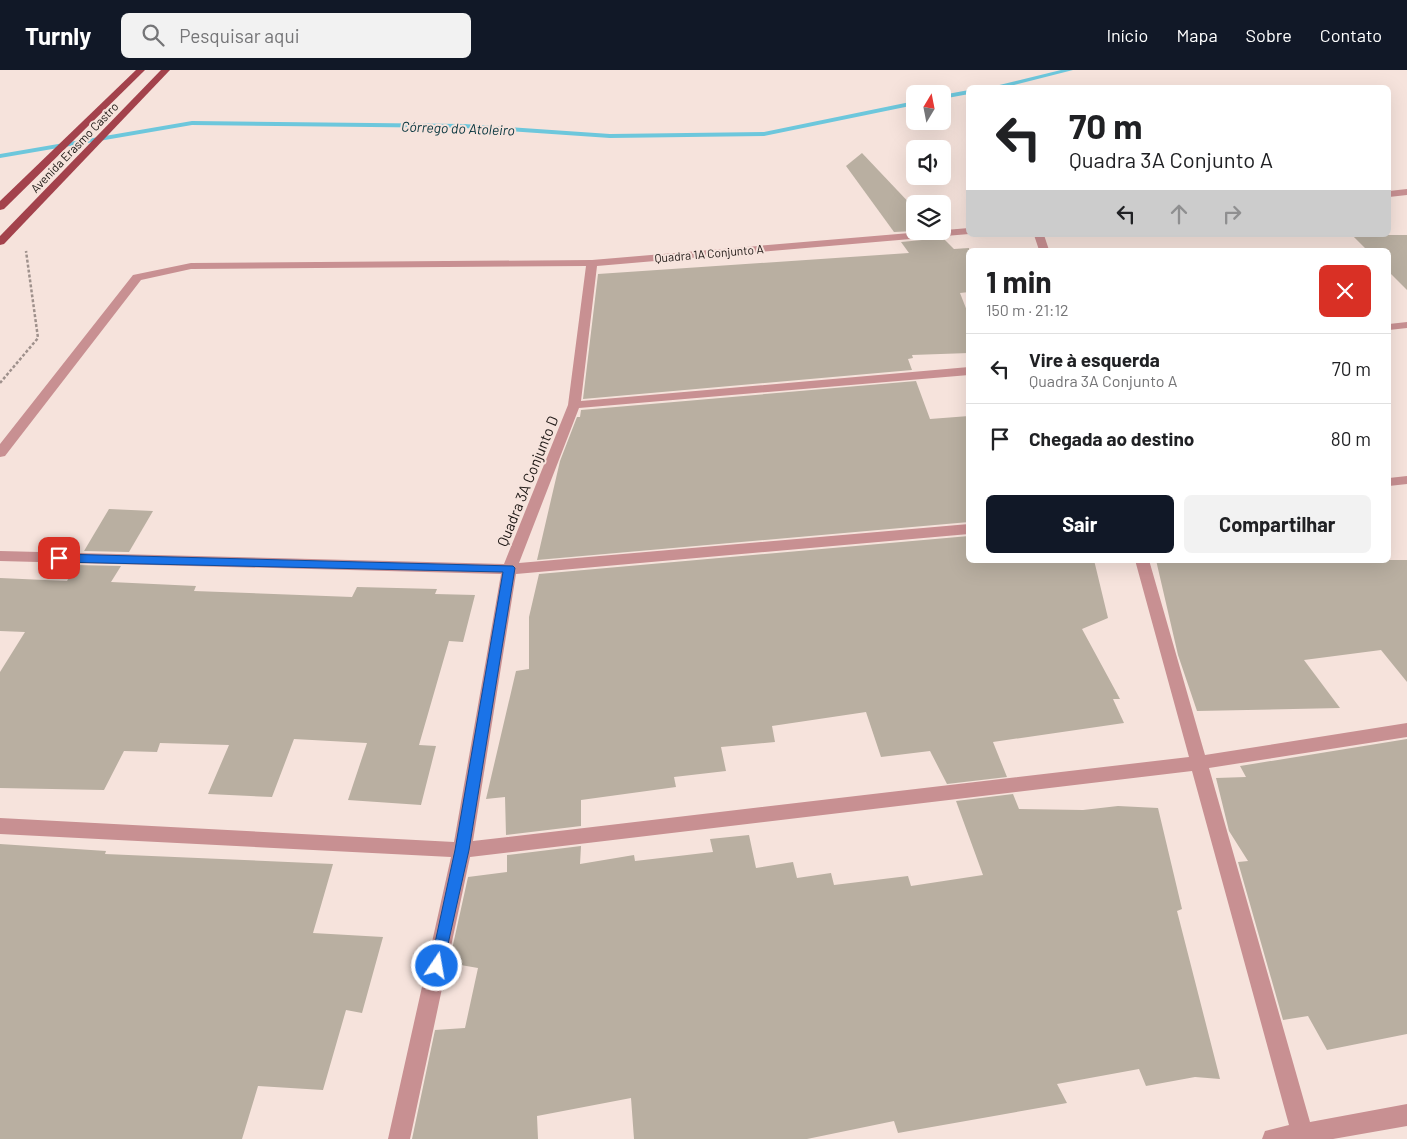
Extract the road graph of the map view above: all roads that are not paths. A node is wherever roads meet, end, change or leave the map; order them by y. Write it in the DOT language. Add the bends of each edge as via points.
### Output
graph roads {
  1 [pos="141,70"];
  2 [pos="166,70"];
  3 [pos="1407,192"];
  4 [pos="1391,194"];
  5 [pos="0,207"];
  6 [pos="966,231"];
  7 [pos="0,242"];
  8 [pos="592,264"];
  9 [pos="1407,325"];
  10 [pos="1391,327"];
  11 [pos="966,371"];
  12 [pos="574,406"];
  13 [pos="0,453"];
  14 [pos="1407,480"];
  15 [pos="1391,482"];
  16 [pos="966,529"];
  17 [pos="0,556"];
  18 [pos="1143,563"];
  19 [pos="509,568"];
  20 [pos="1407,730"];
  21 [pos="1199,763"];
  22 [pos="0,826"];
  23 [pos="462,850"];
  24 [pos="1407,1115"];
  25 [pos="1304,1137"];
  26 [pos="399,1139"];
  27 [pos="1273,1139"];
  1 -- 5 [label="main road, Avenida Erasmo Castro"];
  2 -- 7 [label="main road, Avenida Erasmo Castro"];
  3 -- 4 [label="street"];
  6 -- 8 [label="street, Quadra 1A Conjunto A"];
  8 -- 12 [label="street"];
  8 -- 13 [label="street, Quadra 1A Conjunto A" via="192,266 137,277"];
  9 -- 10 [label="street"];
  11 -- 12 [label="street"];
  12 -- 19 [label="street, Quadra 3A Conjunto D"];
  14 -- 15 [label="street"];
  16 -- 19 [label="street"];
  17 -- 19 [label="street"];
  18 -- 21 [label="street"];
  19 -- 23 [label="street, Quadra 3A Conjunto D"];
  20 -- 21 [label="street"];
  21 -- 23 [label="street"];
  21 -- 25 [label="street"];
  22 -- 23 [label="street"];
  23 -- 26 [label="street, Quadra 3A Conjunto D"];
  24 -- 25 [label="street"];
  25 -- 27 [label="street"];
}
